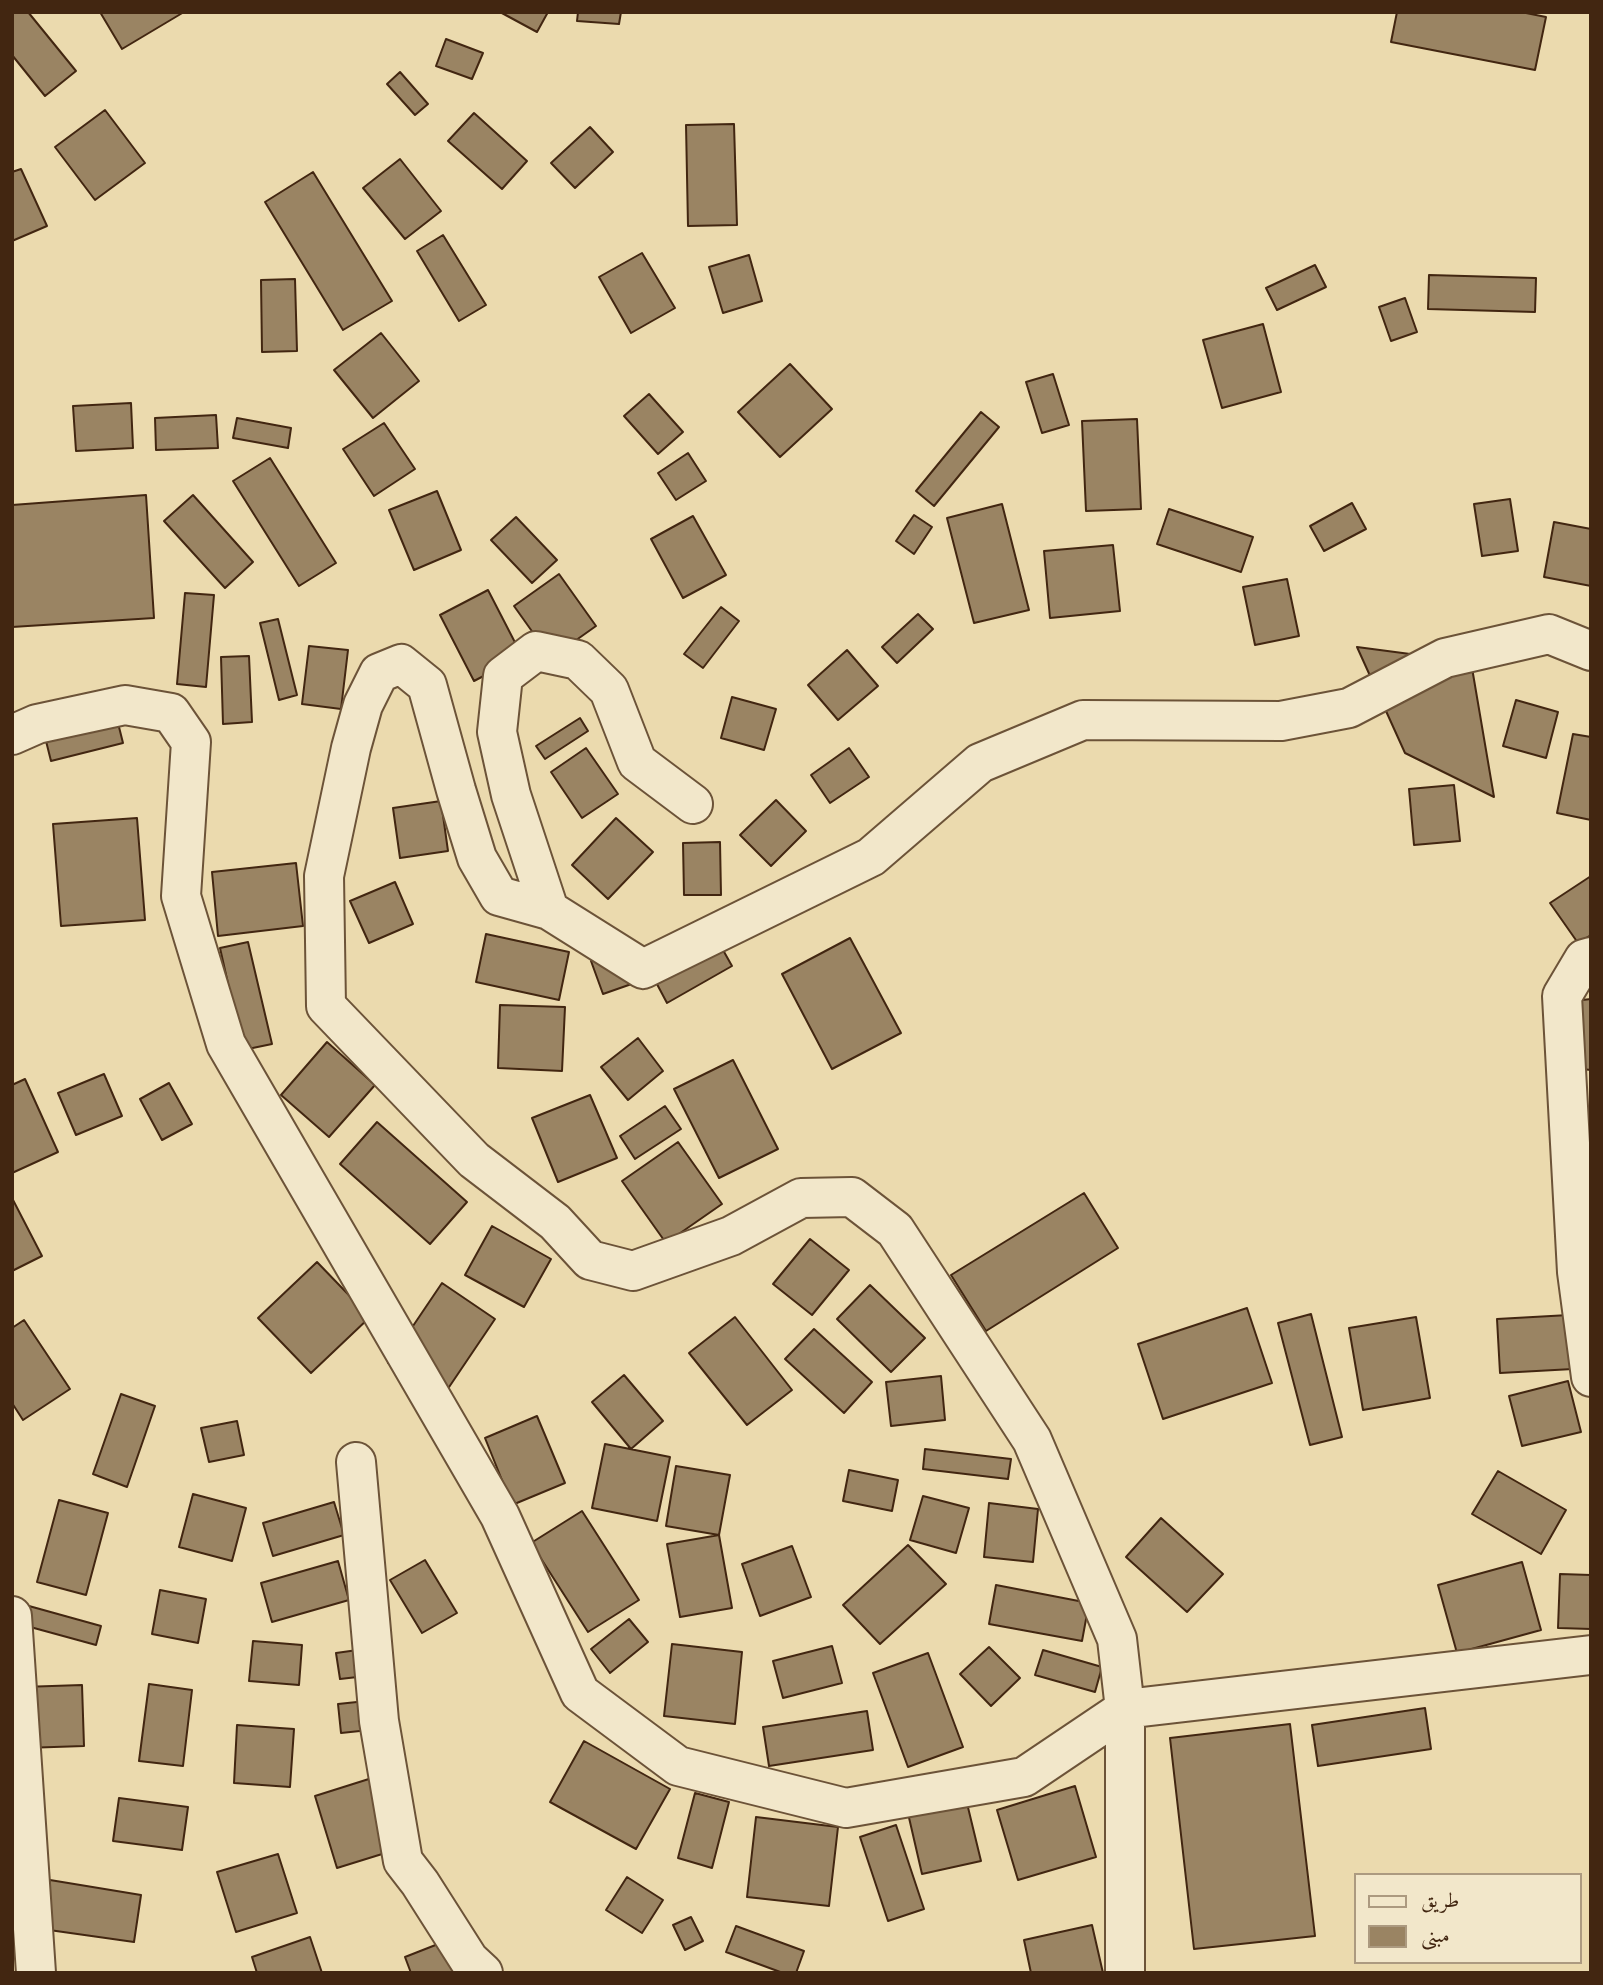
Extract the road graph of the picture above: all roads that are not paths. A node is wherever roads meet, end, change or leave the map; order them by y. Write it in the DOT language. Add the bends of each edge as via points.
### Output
graph roads {
  1 [pos="1591,651"];
  2 [pos="12,735"];
  3 [pos="693,804"];
  4 [pos="549,910"];
  5 [pos="1591,957"];
  6 [pos="1591,1377"];
  7 [pos="356,1462"];
  8 [pos="12,1615"];
  9 [pos="1591,1655"];
  10 [pos="1125,1709"];
  11 [pos="36,1973"];
  12 [pos="483,1973"];
  13 [pos="1125,1973"];
  1 -- 4 [label="street" via="1549,634 1445,658 1349,708 1281,721 1083,720 980,763 871,857 643,969"];
  2 -- 10 [label="street" via="37,724 125,705 171,713 191,742 181,896 226,1044 500,1516 580,1693 678,1766 846,1808 1024,1777"];
  3 -- 4 [label="street" via="637,762 609,690 578,660 536,651 503,676 497,732 511,795"];
  4 -- 10 [label="street" via="499,896 477,858 427,685 401,664 379,673 363,705 351,748 324,876 326,1006 474,1160 555,1222 590,1259 633,1271 731,1236 801,1198 852,1197 895,1230 1032,1440 1118,1639"];
  5 -- 6 [label="street" via="1584,959 1562,996 1577,1272"];
  7 -- 12 [label="street" via="379,1721 403,1861 469,1960"];
  8 -- 11 [label="street"];
  9 -- 10 [label="street"];
  10 -- 13 [label="street"];
}
